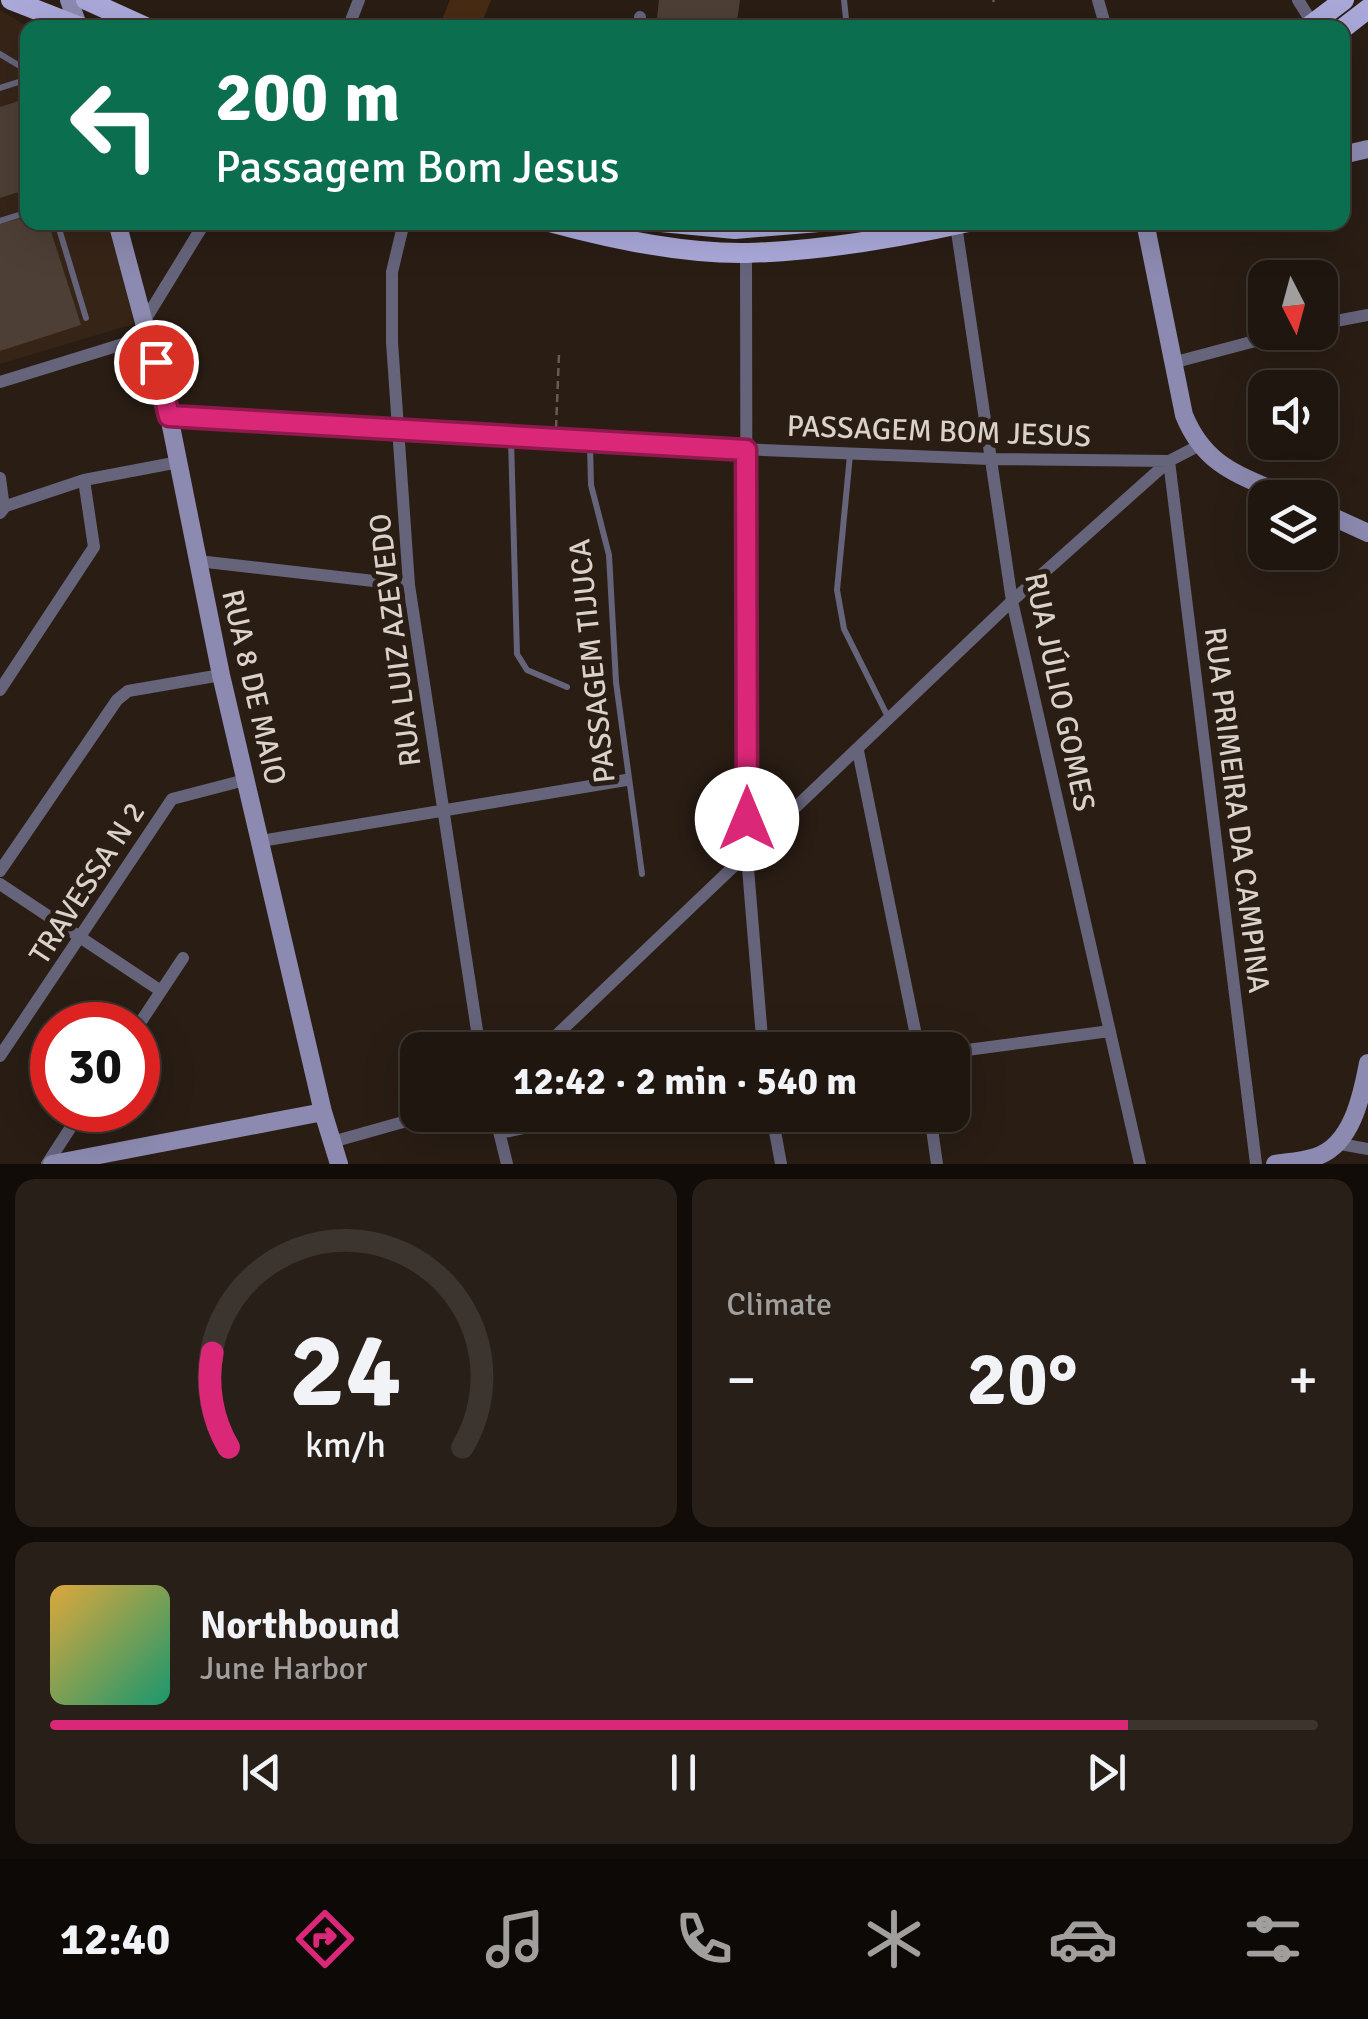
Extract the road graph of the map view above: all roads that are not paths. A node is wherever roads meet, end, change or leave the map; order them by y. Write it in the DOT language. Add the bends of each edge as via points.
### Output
graph roads {
  1 [pos="11,0"];
  2 [pos="86,0"];
  3 [pos="1344,0"];
  4 [pos="52,15"];
  5 [pos="130,20"];
  6 [pos="1318,20"];
  7 [pos="59,230"];
  8 [pos="119,230"];
  9 [pos="201,230"];
  10 [pos="402,230"];
  11 [pos="586,230"];
  12 [pos="804,230"];
  13 [pos="915,230"];
  14 [pos="961,230"];
  15 [pos="1147,230"];
  16 [pos="806,247"];
  17 [pos="746,253"];
  18 [pos="1368,315"];
  19 [pos="86,318"];
  20 [pos="1338,321"];
  21 [pos="147,328"];
  22 [pos="1248,343"];
  23 [pos="1172,363"];
  24 [pos="0,382"];
  25 [pos="169,416"];
  26 [pos="397,429"];
  27 [pos="511,438"];
  28 [pos="590,443"];
  29 [pos="1198,446"];
  30 [pos="746,450"];
  31 [pos="850,454"];
  32 [pos="990,459"];
  33 [pos="179,462"];
  34 [pos="1169,462"];
  35 [pos="0,480"];
  36 [pos="84,480"];
  37 [pos="1252,480"];
  38 [pos="1,510"];
  39 [pos="1338,519"];
  40 [pos="1368,532"];
  41 [pos="198,561"];
  42 [pos="410,585"];
  43 [pos="1012,601"];
  44 [pos="221,675"];
  45 [pos="567,687"];
  46 [pos="0,690"];
  47 [pos="888,719"];
  48 [pos="858,751"];
  49 [pos="245,780"];
  50 [pos="626,780"];
  51 [pos="441,810"];
  52 [pos="261,841"];
  53 [pos="747,856"];
  54 [pos="0,872"];
  55 [pos="642,874"];
  56 [pos="0,884"];
  57 [pos="81,939"];
  58 [pos="183,958"];
  59 [pos="161,991"];
  60 [pos="154,1002"];
  61 [pos="1110,1030"];
  62 [pos="477,1032"];
  63 [pos="561,1032"];
  64 [pos="761,1032"];
  65 [pos="915,1032"];
  66 [pos="970,1049"];
  67 [pos="0,1056"];
  68 [pos="1368,1063"];
  69 [pos="322,1112"];
  70 [pos="400,1123"];
  71 [pos="69,1132"];
  72 [pos="505,1132"];
  73 [pos="775,1132"];
  74 [pos="933,1132"];
  75 [pos="500,1133"];
  76 [pos="332,1142"];
  77 [pos="1335,1143"];
  78 [pos="1368,1149"];
  79 [pos="1320,1160"];
  80 [pos="49,1164"];
  81 [pos="338,1164"];
  82 [pos="507,1164"];
  83 [pos="781,1164"];
  84 [pos="938,1164"];
  85 [pos="1140,1164"];
  86 [pos="1256,1164"];
  87 [pos="1275,1164"];
  1 -- 4 [label="main road"];
  2 -- 5 [label="main road"];
  3 -- 6 [label="main road"];
  7 -- 19 [label="lane"];
  8 -- 21 [label="street, RUA 8 DE MAIO"];
  9 -- 21 [label="street"];
  10 -- 26 [label="street, RUA LUIZ AZEVEDO" via="392,272"];
  11 -- 17 [label="main road"];
  12 -- 16 [label="main road"];
  13 -- 16 [label="main road"];
  14 -- 32 [label="street, RUA JÚLIO GOMES"];
  15 -- 23 [label="street"];
  16 -- 17 [label="main road"];
  17 -- 30 [label="street"];
  18 -- 20 [label="street"];
  21 -- 24 [label="street"];
  21 -- 25 [label="street, RUA 8 DE MAIO"];
  22 -- 23 [label="street"];
  23 -- 29 [label="street"];
  25 -- 26 [label="street, PASSAGEM BOM JESUS"];
  25 -- 33 [label="street, RUA 8 DE MAIO"];
  26 -- 27 [label="street, PASSAGEM BOM JESUS"];
  26 -- 42 [label="street, RUA LUIZ AZEVEDO"];
  27 -- 28 [label="street, PASSAGEM BOM JESUS"];
  27 -- 45 [label="lane" via="517,654 528,670"];
  28 -- 30 [label="street, PASSAGEM BOM JESUS"];
  28 -- 50 [label="lane, PASSAGEM TIJUCA" via="591,485 609,555"];
  29 -- 34 [label="street"];
  29 -- 37 [label="street" via="1217,464"];
  30 -- 31 [label="street, PASSAGEM BOM JESUS"];
  30 -- 53 [label="street"];
  31 -- 32 [label="street, PASSAGEM BOM JESUS"];
  31 -- 47 [label="lane" via="836,590 851,646"];
  32 -- 34 [label="street, PASSAGEM BOM JESUS"];
  32 -- 43 [label="street, RUA JÚLIO GOMES"];
  33 -- 36 [label="street"];
  33 -- 41 [label="street, RUA 8 DE MAIO"];
  34 -- 43 [label="street"];
  34 -- 86 [label="street, RUA PRIMEIRA DA CAMPINA"];
  35 -- 38 [label="street"];
  36 -- 38 [label="street"];
  36 -- 46 [label="street" via="94,548"];
  39 -- 40 [label="street"];
  41 -- 42 [label="street"];
  41 -- 44 [label="street, RUA 8 DE MAIO"];
  42 -- 51 [label="street, RUA LUIZ AZEVEDO"];
  43 -- 47 [label="street"];
  43 -- 61 [label="street, RUA JÚLIO GOMES"];
  44 -- 49 [label="street, RUA 8 DE MAIO"];
  44 -- 54 [label="street" via="128,692 117,700"];
  47 -- 48 [label="street"];
  48 -- 53 [label="street"];
  48 -- 65 [label="street"];
  49 -- 52 [label="street, RUA 8 DE MAIO"];
  49 -- 57 [label="street, TRAVESSA N 2" via="172,800"];
  50 -- 51 [label="street"];
  50 -- 55 [label="lane, PASSAGEM TIJUCA"];
  51 -- 52 [label="street"];
  51 -- 62 [label="street, RUA LUIZ AZEVEDO"];
  52 -- 69 [label="street, RUA 8 DE MAIO"];
  53 -- 63 [label="street"];
  53 -- 64 [label="street"];
  56 -- 57 [label="street"];
  57 -- 59 [label="street"];
  57 -- 67 [label="street, TRAVESSA N 2"];
  58 -- 59 [label="street"];
  59 -- 60 [label="street"];
  61 -- 66 [label="street"];
  61 -- 85 [label="street, RUA JÚLIO GOMES"];
  68 -- 77 [label="street" via="1356,1110"];
  69 -- 76 [label="street, RUA 8 DE MAIO"];
  69 -- 80 [label="street"];
  70 -- 76 [label="street"];
  71 -- 80 [label="street"];
  72 -- 75 [label="street"];
  73 -- 83 [label="street"];
  74 -- 84 [label="street"];
  75 -- 82 [label="street"];
  76 -- 81 [label="street, RUA 8 DE MAIO"];
  77 -- 78 [label="street"];
  77 -- 79 [label="street"];
  79 -- 87 [label="street"];
}
